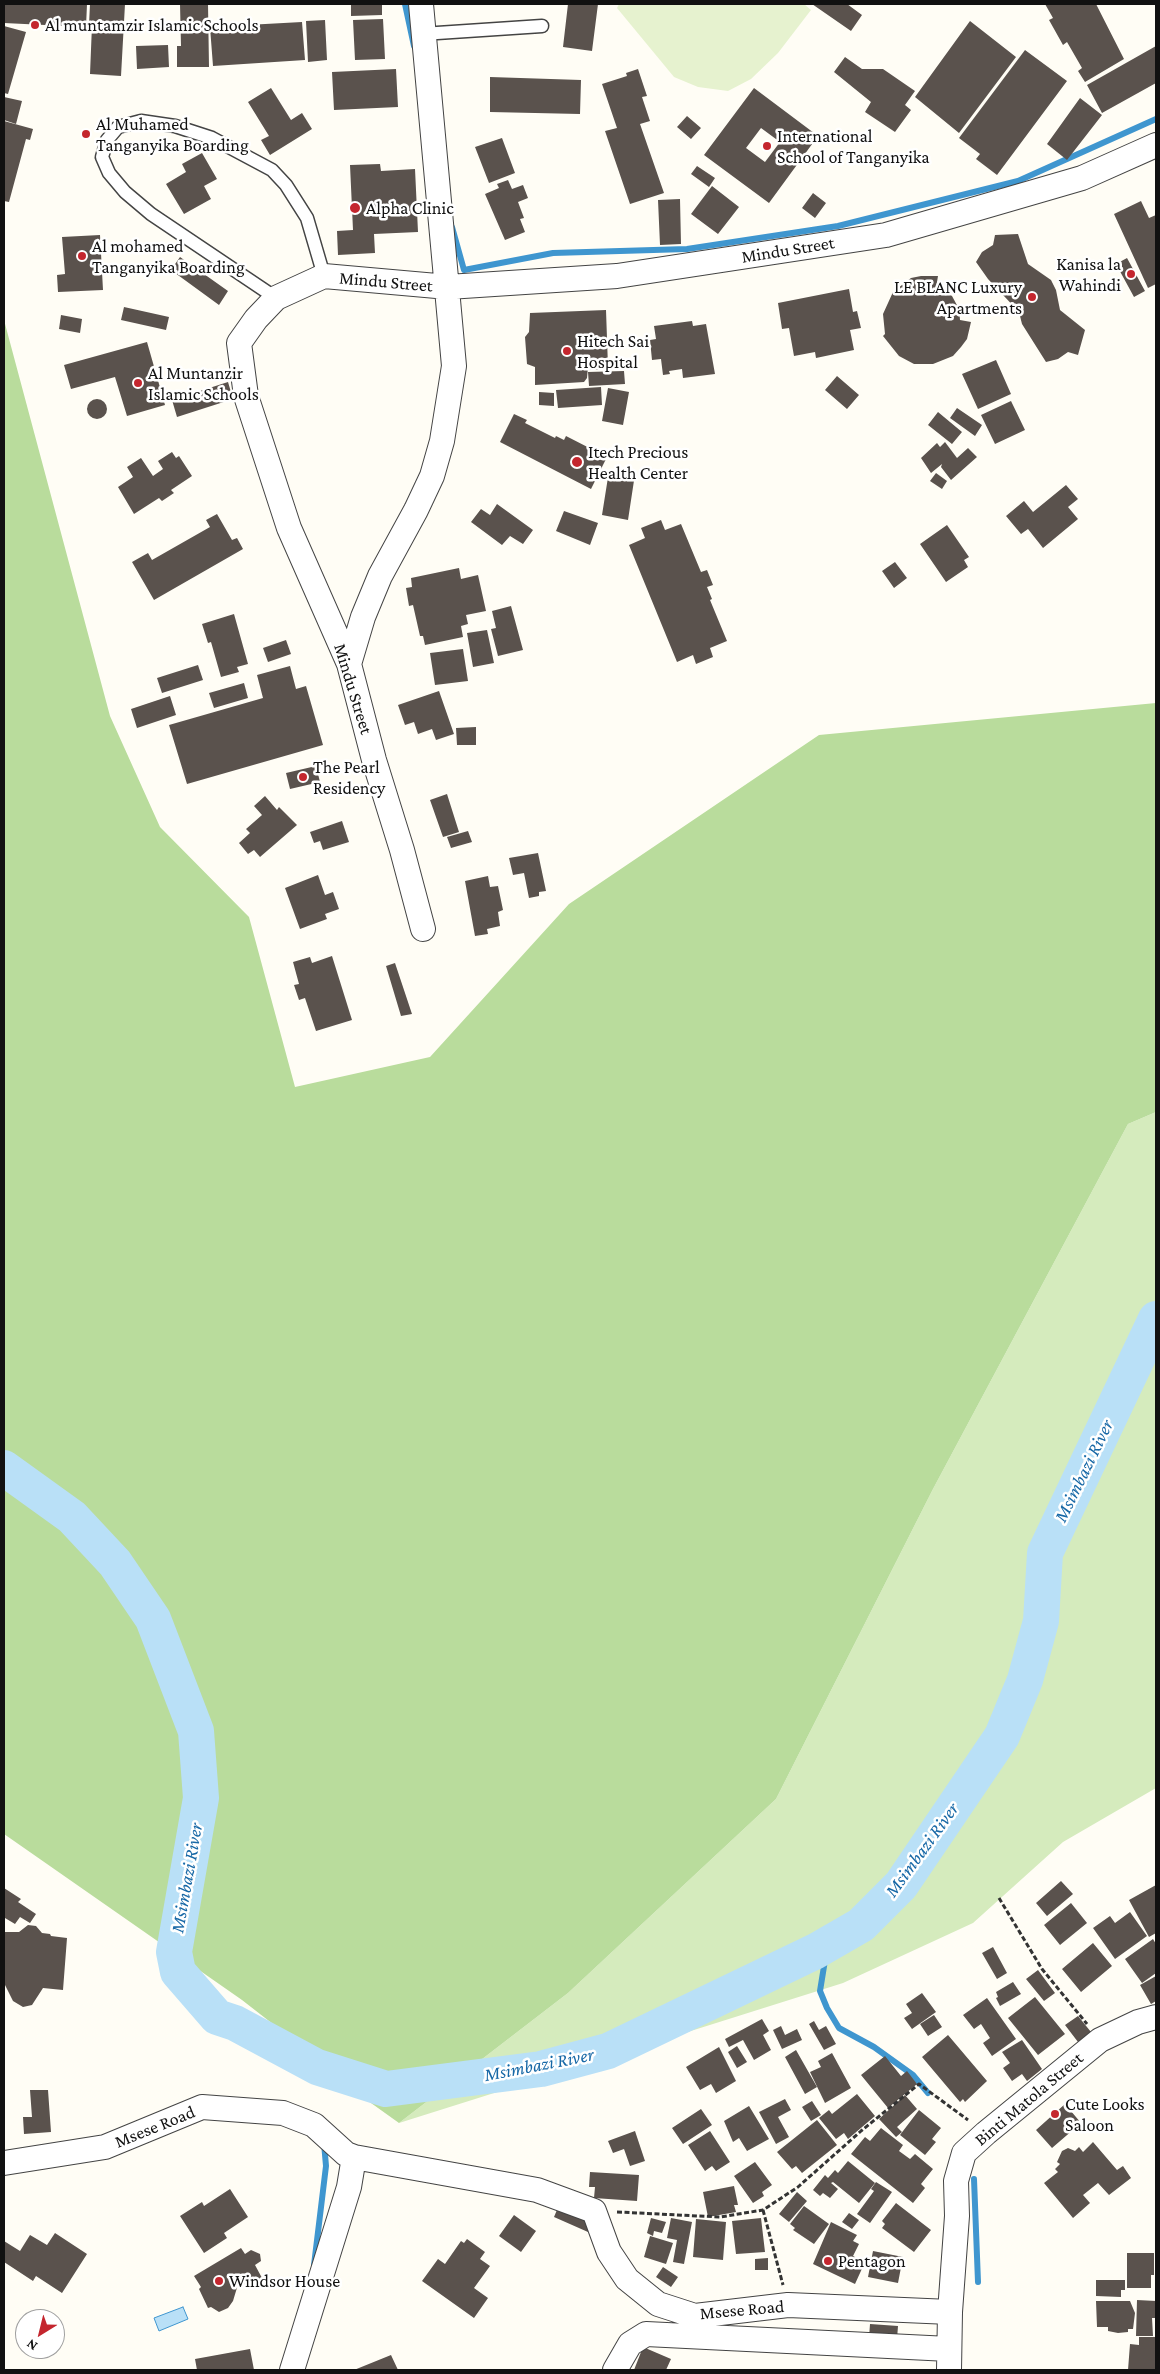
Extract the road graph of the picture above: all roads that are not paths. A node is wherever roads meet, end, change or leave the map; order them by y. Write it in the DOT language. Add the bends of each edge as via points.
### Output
graph roads {
  1 [pos="421,4"];
  2 [pos="542,26"];
  3 [pos="422,34"];
  4 [pos="1156,145"];
  5 [pos="324,276"];
  6 [pos="448,287"];
  7 [pos="276,298"];
  8 [pos="349,664"];
  9 [pos="423,929"];
  10 [pos="1156,2017"];
  11 [pos="354,2158"];
  12 [pos="4,2163"];
  13 [pos="950,2312"];
  14 [pos="949,2360"];
  15 [pos="292,2370"];
  16 [pos="615,2370"];
  1 -- 3 [label="street"];
  2 -- 3 [label="lane"];
  3 -- 6 [label="street"];
  4 -- 6 [label="street, Mindu Street" via="1082,178 886,235 617,276"];
  5 -- 6 [label="street, Mindu Street"];
  5 -- 7 [label="street, Mindu Street"];
  5 -- 7 [label="lane" via="307,218 272,170 212,138 174,126 141,121 118,127 107,140 102,157 109,173 125,192 151,214"];
  6 -- 8 [label="street" via="454,366 442,441 432,476 380,576"];
  7 -- 8 [label="street, Mindu Street" via="239,343 246,396 289,528"];
  8 -- 9 [label="street, Mindu Street"];
  10 -- 13 [label="street, Binti Matola Street" via="1100,2040 964,2153 956,2181 957,2216"];
  11 -- 12 [label="street, Msese Road" via="314,2125 283,2113 202,2108 105,2147"];
  11 -- 13 [label="street, Msese Road" via="537,2190 594,2211 609,2252 627,2280 658,2304 695,2316 788,2305"];
  11 -- 15 [label="street" via="349,2187"];
  13 -- 14 [label="street, Binti Matola Street"];
  14 -- 16 [label="street" via="646,2334 630,2344"];
}
